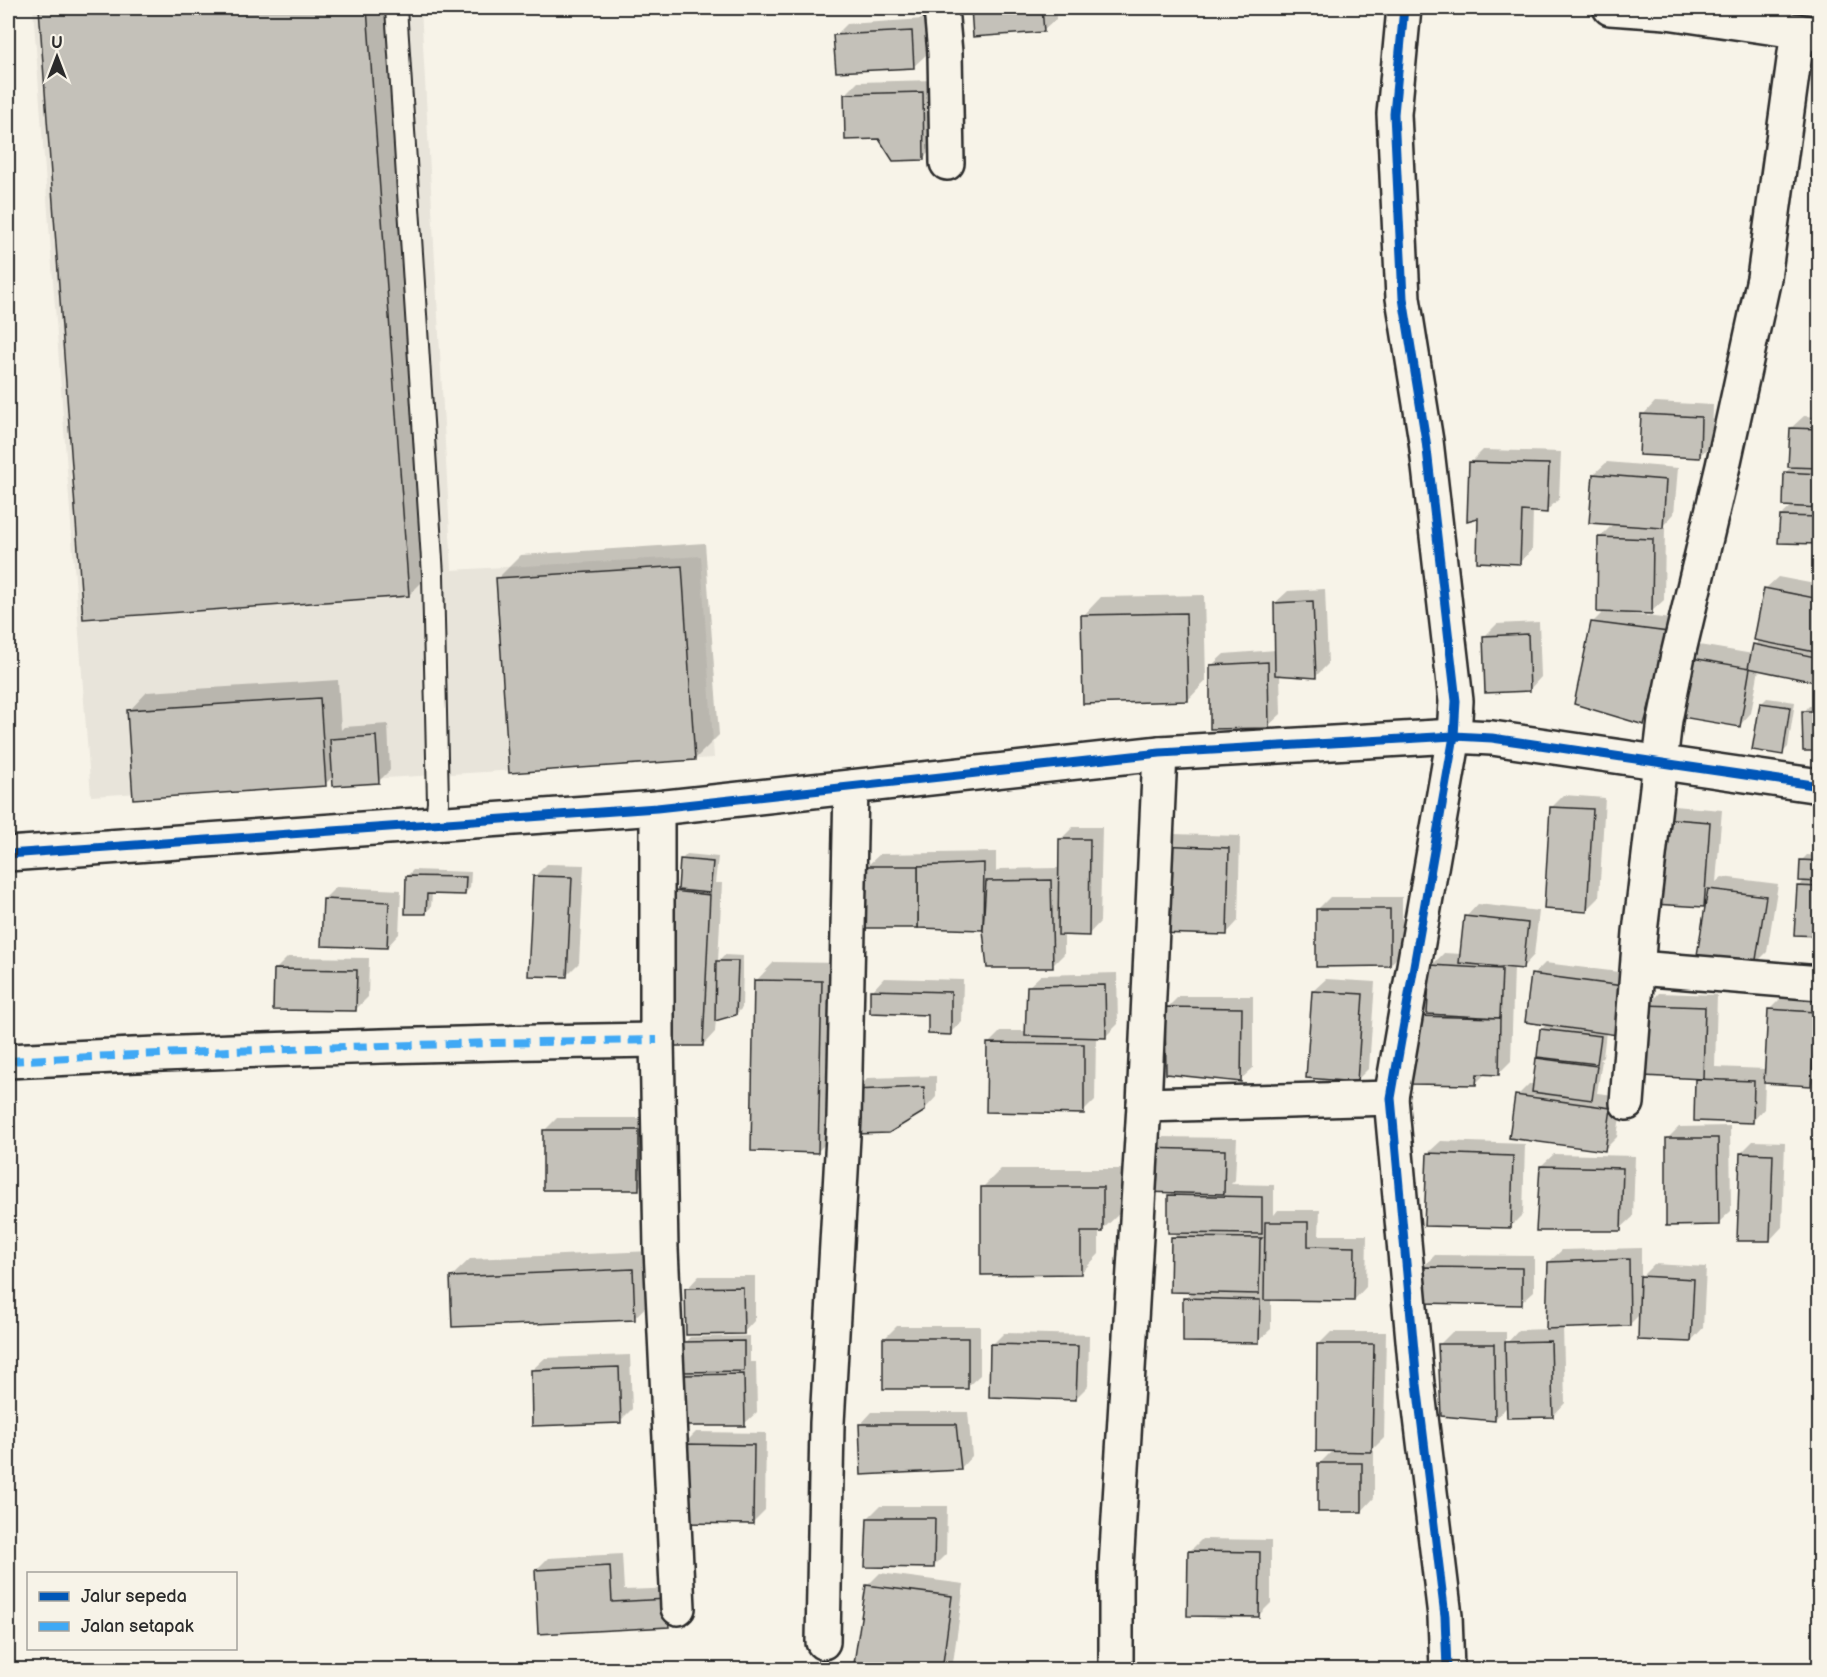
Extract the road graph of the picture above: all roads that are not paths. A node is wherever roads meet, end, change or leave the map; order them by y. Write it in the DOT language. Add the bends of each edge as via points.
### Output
graph roads {
  1 [pos="396,8"];
  2 [pos="941,8"];
  3 [pos="1404,8"];
  4 [pos="1610,8"];
  5 [pos="1667,10"];
  6 [pos="1809,33"];
  7 [pos="947,164"];
  8 [pos="1454,736"];
  9 [pos="1160,753"];
  10 [pos="1658,763"];
  11 [pos="1820,786"];
  12 [pos="851,787"];
  13 [pos="657,808"];
  14 [pos="435,824"];
  15 [pos="8,854"];
  16 [pos="1638,968"];
  17 [pos="1820,983"];
  18 [pos="657,1040"];
  19 [pos="8,1061"];
  20 [pos="1391,1098"];
  21 [pos="1627,1103"];
  22 [pos="1144,1105"];
  23 [pos="678,1608"];
  24 [pos="823,1642"];
  25 [pos="1116,1670"];
  26 [pos="1447,1670"];
  1 -- 14 [label="lane" via="433,575 438,803"];
  2 -- 7 [label="street"];
  3 -- 8 [label="street" via="1394,114 1403,298 1426,441 1456,701"];
  4 -- 5 [label="street"];
  5 -- 6 [label="street"];
  6 -- 10 [label="street" via="1764,278 1678,655"];
  8 -- 9 [label="street"];
  8 -- 10 [label="street" via="1492,738"];
  8 -- 20 [label="street"];
  9 -- 12 [label="street"];
  9 -- 22 [label="street"];
  10 -- 11 [label="street"];
  10 -- 16 [label="street"];
  12 -- 13 [label="street"];
  12 -- 24 [label="street" via="843,1118 827,1423"];
  13 -- 14 [label="street"];
  13 -- 18 [label="street"];
  14 -- 15 [label="street"];
  16 -- 17 [label="street"];
  16 -- 21 [label="street"];
  18 -- 19 [label="street" via="200,1051"];
  18 -- 23 [label="street" via="661,1249"];
  20 -- 22 [label="street"];
  20 -- 26 [label="street" via="1417,1384 1445,1616"];
  22 -- 25 [label="street" via="1116,1567"];
}
